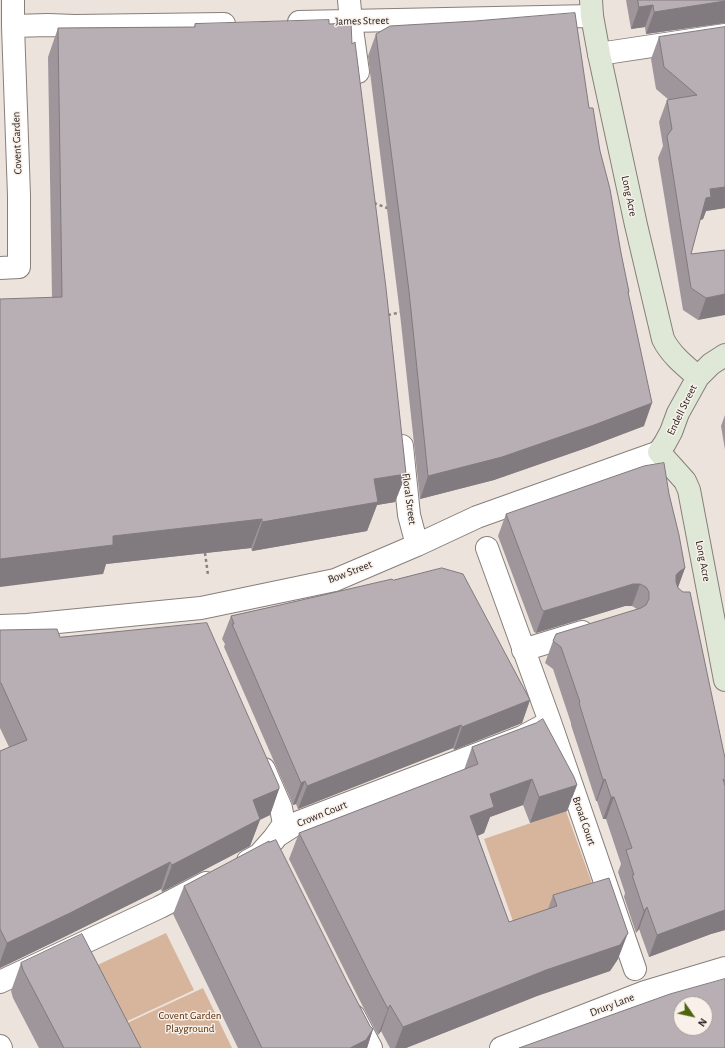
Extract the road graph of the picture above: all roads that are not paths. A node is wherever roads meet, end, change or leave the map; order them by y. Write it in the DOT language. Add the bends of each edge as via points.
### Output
graph roads {
  1 [pos="13,0"];
  2 [pos="349,0"];
  3 [pos="591,8"];
  4 [pos="351,22"];
  5 [pos="242,23"];
  6 [pos="282,23"];
  7 [pos="13,26"];
  8 [pos="725,35"];
  9 [pos="599,54"];
  10 [pos="360,93"];
  11 [pos="0,268"];
  12 [pos="725,355"];
  13 [pos="698,377"];
  14 [pos="400,430"];
  15 [pos="659,452"];
  16 [pos="417,545"];
  17 [pos="487,548"];
  18 [pos="0,626"];
  19 [pos="599,627"];
  20 [pos="523,650"];
  21 [pos="725,680"];
  22 [pos="550,722"];
  23 [pos="256,752"];
  24 [pos="274,838"];
  25 [pos="277,863"];
  26 [pos="725,968"];
  27 [pos="635,969"];
  28 [pos="0,982"];
  29 [pos="345,998"];
  30 [pos="371,1048"];
  31 [pos="501,1048"];
  1 -- 7 [label="street, Covent Garden"];
  2 -- 4 [label="street"];
  3 -- 4 [label="street, James Street"];
  3 -- 9 [label="main road, Long Acre"];
  4 -- 6 [label="street, James Street"];
  4 -- 10 [label="street"];
  5 -- 7 [label="street"];
  7 -- 11 [label="street, Covent Garden" via="19,267"];
  8 -- 9 [label="street"];
  9 -- 13 [label="main road, Long Acre" via="663,339 667,347"];
  12 -- 13 [label="main road, Endell Street"];
  13 -- 15 [label="main road, Endell Street"];
  14 -- 16 [label="street, Floral Street" via="409,514"];
  15 -- 16 [label="street, Bow Street" via="477,517"];
  15 -- 21 [label="main road, Long Acre" via="685,481 689,490"];
  16 -- 18 [label="street, Bow Street" via="335,580 201,608"];
  17 -- 20 [label="street, Broad Court"];
  19 -- 20 [label="street"];
  20 -- 22 [label="street, Broad Court"];
  22 -- 24 [label="street, Crown Court" via="522,737 299,822"];
  22 -- 27 [label="street, Broad Court"];
  23 -- 24 [label="street" via="281,808 284,824"];
  24 -- 25 [label="street"];
  24 -- 28 [label="street, Crown Court" via="259,855 227,872 160,907"];
  26 -- 31 [label="street, Drury Lane" via="645,992"];
  29 -- 30 [label="street"];
}
